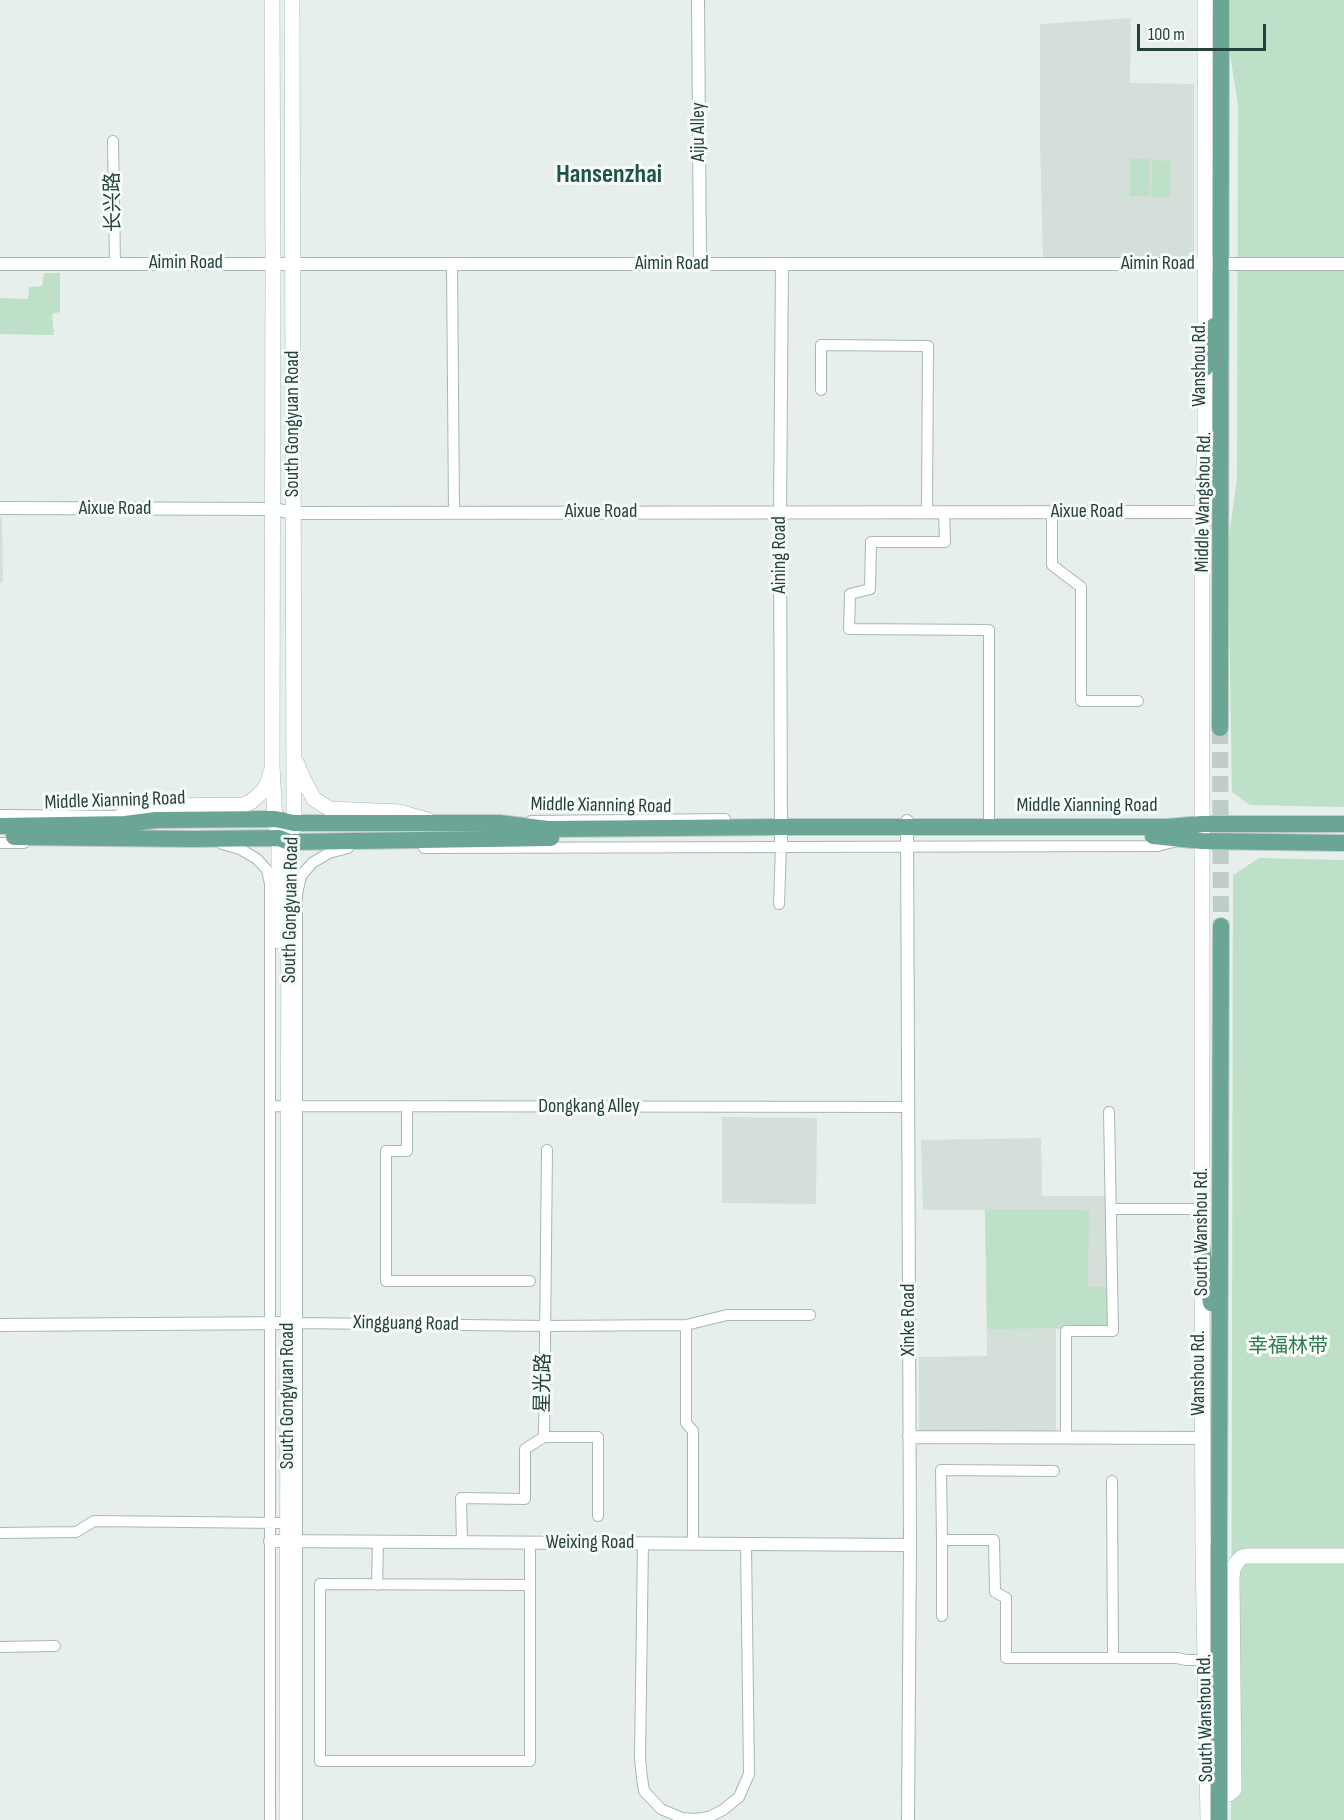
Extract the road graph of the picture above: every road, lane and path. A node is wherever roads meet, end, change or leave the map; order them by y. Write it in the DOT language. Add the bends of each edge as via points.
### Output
graph roads {
  1 [pos="272,0"];
  2 [pos="292,0"];
  3 [pos="698,0"];
  4 [pos="1205,0"];
  5 [pos="1221,0"];
  6 [pos="113,141"];
  7 [pos="273,263"];
  8 [pos="292,263"];
  9 [pos="0,264"];
  10 [pos="115,264"];
  11 [pos="452,264"];
  12 [pos="700,264"];
  13 [pos="782,264"];
  14 [pos="1213,264"];
  15 [pos="1344,264"];
  16 [pos="1221,293"];
  17 [pos="1205,368"];
  18 [pos="821,390"];
  19 [pos="0,508"];
  20 [pos="273,509"];
  21 [pos="454,512"];
  22 [pos="780,512"];
  23 [pos="927,512"];
  24 [pos="944,512"];
  25 [pos="1052,512"];
  26 [pos="1202,512"];
  27 [pos="294,513"];
  28 [pos="1138,701"];
  29 [pos="1220,728"];
  30 [pos="294,749"];
  31 [pos="272,766"];
  32 [pos="0,815"];
  33 [pos="122,815"];
  34 [pos="275,819"];
  35 [pos="989,819"];
  36 [pos="156,820"];
  37 [pos="439,822"];
  38 [pos="294,823"];
  39 [pos="1202,824"];
  40 [pos="1344,824"];
  41 [pos="0,826"];
  42 [pos="780,832"];
  43 [pos="907,833"];
  44 [pos="0,836"];
  45 [pos="193,839"];
  46 [pos="284,840"];
  47 [pos="1202,841"];
  48 [pos="332,842"];
  49 [pos="0,843"];
  50 [pos="1344,843"];
  51 [pos="348,848"];
  52 [pos="779,904"];
  53 [pos="1221,926"];
  54 [pos="284,1106"];
  55 [pos="407,1106"];
  56 [pos="908,1107"];
  57 [pos="1109,1112"];
  58 [pos="548,1150"];
  59 [pos="1111,1209"];
  60 [pos="1202,1209"];
  61 [pos="1202,1248"];
  62 [pos="530,1281"];
  63 [pos="810,1315"];
  64 [pos="284,1323"];
  65 [pos="0,1325"];
  66 [pos="686,1325"];
  67 [pos="545,1326"];
  68 [pos="1220,1353"];
  69 [pos="544,1437"];
  70 [pos="909,1437"];
  71 [pos="1066,1438"];
  72 [pos="1203,1438"];
  73 [pos="1054,1471"];
  74 [pos="1112,1481"];
  75 [pos="598,1516"];
  76 [pos="275,1523"];
  77 [pos="0,1533"];
  78 [pos="942,1540"];
  79 [pos="283,1541"];
  80 [pos="378,1542"];
  81 [pos="462,1542"];
  82 [pos="530,1543"];
  83 [pos="643,1543"];
  84 [pos="693,1544"];
  85 [pos="746,1544"];
  86 [pos="910,1545"];
  87 [pos="1344,1556"];
  88 [pos="377,1585"];
  89 [pos="530,1585"];
  90 [pos="942,1616"];
  91 [pos="56,1646"];
  92 [pos="0,1647"];
  93 [pos="1113,1658"];
  94 [pos="1205,1660"];
  95 [pos="1208,1795"];
  96 [pos="270,1820"];
  97 [pos="280,1820"];
  98 [pos="287,1820"];
  99 [pos="297,1820"];
  100 [pos="695,1820"];
  101 [pos="908,1820"];
  102 [pos="1208,1820"];
  103 [pos="1219,1820"];
  1 -- 7 [label="main road, South Gongyuan Road"];
  2 -- 8 [label="main road, South Gongyuan Road"];
  3 -- 12 [label="street, Aiju Alley"];
  4 -- 14 [label="main road, Middle Wangshou Rd."];
  5 -- 14 [label="main road, Wanshou Rd."];
  6 -- 10 [label="street, 长兴路"];
  7 -- 8 [label="street, Aimin Road"];
  7 -- 10 [label="street, Aimin Road"];
  7 -- 20 [label="main road, South Gongyuan Road"];
  8 -- 11 [label="street, Aimin Road"];
  8 -- 27 [label="main road, South Gongyuan Road"];
  9 -- 10 [label="street, Aimin Road"];
  11 -- 12 [label="street, Aimin Road"];
  11 -- 21 [label="street"];
  12 -- 13 [label="street, Aimin Road"];
  13 -- 14 [label="street, Aimin Road"];
  13 -- 22 [label="street, Aining Road"];
  14 -- 15 [label="street, Aimin Road"];
  14 -- 16 [label="main road, Wanshou Rd."];
  14 -- 17 [label="main road, Middle Wangshou Rd."];
  16 -- 17 [label="main road"];
  16 -- 29 [label="main road, Wanshou Rd."];
  17 -- 26 [label="main road, Middle Wangshou Rd."];
  18 -- 23 [label="street" via="821,345 928,346"];
  19 -- 20 [label="street, Aixue Road"];
  20 -- 27 [label="street, Aixue Road"];
  20 -- 31 [label="main road, South Gongyuan Road"];
  21 -- 22 [label="street, Aixue Road"];
  21 -- 27 [label="street, Aixue Road"];
  22 -- 23 [label="street, Aixue Road"];
  22 -- 42 [label="street, Aining Road"];
  23 -- 24 [label="street, Aixue Road"];
  24 -- 25 [label="street, Aixue Road"];
  24 -- 35 [label="street" via="945,542 871,542 870,589 850,594 849,629 989,630"];
  25 -- 26 [label="street, Aixue Road"];
  25 -- 28 [label="street" via="1052,565 1081,587 1081,701"];
  26 -- 39 [label="main road, Middle Wangshou Rd."];
  27 -- 30 [label="main road, South Gongyuan Road"];
  30 -- 37 [label="main road" via="308,788 325,807 339,811 399,812"];
  30 -- 38 [label="main road, South Gongyuan Road"];
  31 -- 33 [label="main road" via="267,785 244,805 162,806 141,814"];
  31 -- 34 [label="main road, South Gongyuan Road"];
  32 -- 33 [label="street"];
  33 -- 36 [label="street"];
  34 -- 36 [label="main road, Middle Xianning Road"];
  34 -- 38 [label="main road, Middle Xianning Road"];
  34 -- 46 [label="main road, South Gongyuan Road"];
  35 -- 39 [label="street" via="1184,819"];
  35 -- 43 [label="street"];
  36 -- 41 [label="main road, Middle Xianning Road"];
  37 -- 38 [label="main road, Middle Xianning Road"];
  37 -- 42 [label="main road, Middle Xianning Road" via="548,829"];
  38 -- 46 [label="main road, South Gongyuan Road"];
  39 -- 40 [label="main road, Middle Xianning Road"];
  39 -- 43 [label="main road, Middle Xianning Road"];
  39 -- 47 [label="main road, South Wanshou Rd."];
  42 -- 43 [label="main road, Middle Xianning Road"];
  42 -- 48 [label="main road, Middle Xianning Road"];
  42 -- 51 [label="street"];
  42 -- 52 [label="street"];
  43 -- 47 [label="main road, Middle Xianning Road" via="1156,836"];
  43 -- 56 [label="street, Xinke Road"];
  44 -- 45 [label="main road, Middle Xianning Road"];
  45 -- 46 [label="main road, Middle Xianning Road"];
  45 -- 49 [label="street" via="149,843"];
  45 -- 54 [label="street" via="248,852 262,863 269,877"];
  46 -- 48 [label="main road, Middle Xianning Road"];
  46 -- 54 [label="main road, South Gongyuan Road"];
  47 -- 50 [label="main road, Middle Xianning Road"];
  47 -- 60 [label="main road, South Wanshou Rd."];
  48 -- 51 [label="street"];
  51 -- 54 [label="street" via="312,862 301,876"];
  53 -- 68 [label="main road, Wanshou Rd."];
  54 -- 55 [label="street, Dongkang Alley"];
  54 -- 64 [label="main road, South Gongyuan Road"];
  55 -- 56 [label="street, Dongkang Alley"];
  55 -- 62 [label="street" via="407,1151 386,1151 386,1281"];
  56 -- 70 [label="street, Xinke Road"];
  57 -- 59 [label="street"];
  58 -- 67 [label="street, 星光路"];
  59 -- 60 [label="street"];
  59 -- 71 [label="street" via="1113,1331 1066,1331"];
  60 -- 61 [label="main road, South Wanshou Rd."];
  61 -- 68 [label="main road"];
  61 -- 72 [label="main road, South Wanshou Rd."];
  63 -- 66 [label="street, Xingguang Road" via="727,1315"];
  64 -- 65 [label="street, Xingguang Road"];
  64 -- 67 [label="street, Xingguang Road"];
  64 -- 76 [label="main road, South Gongyuan Road"];
  64 -- 79 [label="main road, South Gongyuan Road"];
  66 -- 67 [label="street, Xingguang Road"];
  66 -- 84 [label="street" via="686,1423 693,1431"];
  67 -- 69 [label="street, 星光路"];
  68 -- 103 [label="main road, Wanshou Rd., bridge"];
  69 -- 75 [label="street" via="598,1437"];
  69 -- 81 [label="street, 星光路" via="525,1449 525,1499 462,1498"];
  70 -- 71 [label="street"];
  70 -- 86 [label="street, Xinke Road"];
  71 -- 72 [label="street"];
  72 -- 94 [label="main road, South Wanshou Rd."];
  73 -- 78 [label="street" via="941,1470"];
  74 -- 93 [label="street"];
  76 -- 77 [label="street" via="94,1521 76,1532"];
  76 -- 79 [label="main road, South Gongyuan Road"];
  78 -- 90 [label="street"];
  78 -- 93 [label="street" via="994,1540 995,1592 1006,1598 1006,1658"];
  79 -- 80 [label="street, Weixing Road"];
  79 -- 96 [label="street"];
  79 -- 97 [label="main road, South Gongyuan Road"];
  79 -- 98 [label="main road, South Gongyuan Road"];
  79 -- 99 [label="street"];
  80 -- 81 [label="street, Weixing Road"];
  80 -- 88 [label="street"];
  81 -- 82 [label="street, Weixing Road"];
  82 -- 83 [label="street, Weixing Road"];
  82 -- 89 [label="street"];
  83 -- 84 [label="street, Weixing Road"];
  83 -- 100 [label="street" via="640,1758 644,1791 661,1809"];
  84 -- 85 [label="street, Weixing Road"];
  85 -- 86 [label="street, Weixing Road"];
  85 -- 100 [label="street" via="748,1774 739,1797 723,1810"];
  86 -- 101 [label="street, Xinke Road"];
  87 -- 95 [label="main road" via="1247,1556 1233,1569 1234,1790"];
  88 -- 89 [label="street"];
  88 -- 89 [label="street" via="320,1584 320,1761 530,1761"];
  91 -- 92 [label="street"];
  93 -- 94 [label="street"];
  94 -- 95 [label="main road, South Wanshou Rd."];
  95 -- 102 [label="main road, South Wanshou Rd."];
}
